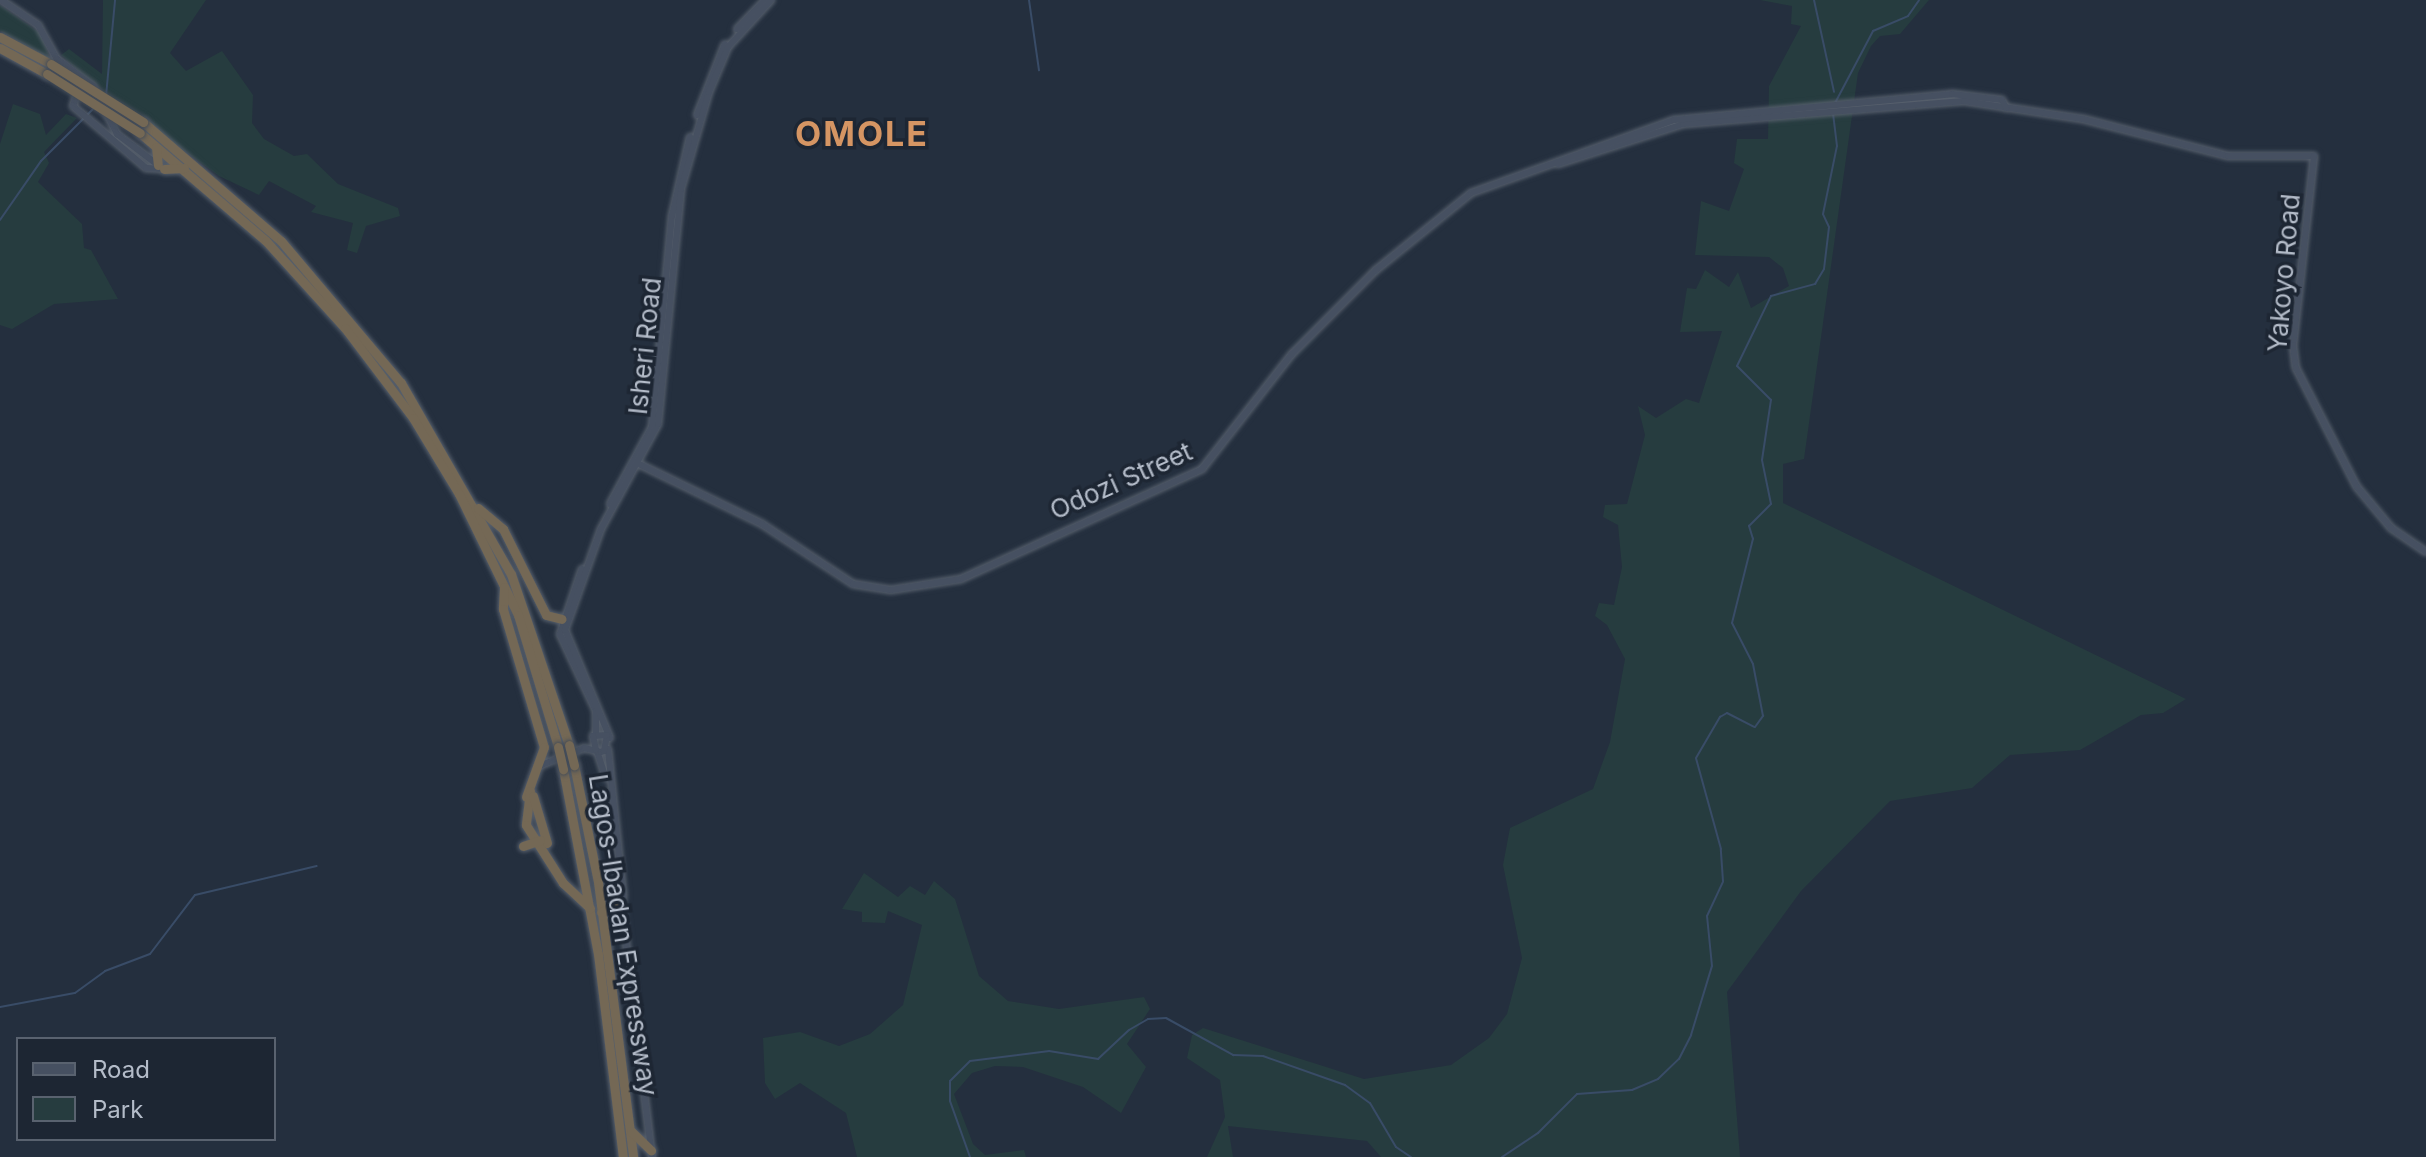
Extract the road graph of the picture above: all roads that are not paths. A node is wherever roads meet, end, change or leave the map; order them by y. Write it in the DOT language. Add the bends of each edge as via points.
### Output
graph roads {
  1 [pos="1,0"];
  2 [pos="765,0"];
  3 [pos="771,0"];
  4 [pos="0,37"];
  5 [pos="0,48"];
  6 [pos="49,69"];
  7 [pos="83,77"];
  8 [pos="1952,98"];
  9 [pos="2006,108"];
  10 [pos="108,123"];
  11 [pos="141,128"];
  12 [pos="101,129"];
  13 [pos="154,144"];
  14 [pos="161,167"];
  15 [pos="186,169"];
  16 [pos="675,216"];
  17 [pos="672,252"];
  18 [pos="639,464"];
  19 [pos="474,504"];
  20 [pos="2426,552"];
  21 [pos="503,583"];
  22 [pos="562,619"];
  23 [pos="594,737"];
  24 [pos="610,738"];
  25 [pos="584,748"];
  26 [pos="560,749"];
  27 [pos="608,749"];
  28 [pos="596,750"];
  29 [pos="568,767"];
  30 [pos="530,793"];
  31 [pos="528,828"];
  32 [pos="541,840"];
  33 [pos="523,846"];
  34 [pos="584,866"];
  35 [pos="598,882"];
  36 [pos="613,890"];
  37 [pos="620,900"];
  38 [pos="596,911"];
  39 [pos="630,1130"];
  40 [pos="652,1154"];
  41 [pos="623,1157"];
  42 [pos="633,1157"];
  1 -- 7 [label="main road" via="38,25 57,59"];
  2 -- 16 [label="main road, Isheri Road" via="714,62"];
  3 -- 16 [label="main road, Isheri Road" via="719,63"];
  4 -- 6 [label="highway, Lagos-Ibadan Expressway"];
  5 -- 6 [label="highway, Lagos-Ibadan Expressway"];
  6 -- 11 [label="highway, Lagos-Ibadan Expressway, bridge"];
  7 -- 10 [label="main road"];
  7 -- 12 [label="main road" via="72,96"];
  8 -- 9 [label="main road"];
  8 -- 9 [label="main road" via="1981,95 2002,100"];
  8 -- 18 [label="main road, Odozi Street" via="1674,120 1463,197 1376,270 1280,366 1202,469 961,579 891,590 853,584 762,524"];
  9 -- 20 [label="main road, Yakoyo Road" via="2083,119 2228,156 2314,156 2293,345 2296,368 2357,487 2391,528"];
  10 -- 12 [label="main road"];
  10 -- 14 [label="main road" via="142,158"];
  11 -- 13 [label="highway, Lagos-Ibadan Expressway"];
  11 -- 19 [label="highway, Lagos-Ibadan Expressway" via="250,210 342,308 401,383"];
  12 -- 14 [label="main road" via="146,168"];
  13 -- 14 [label="highway"];
  13 -- 15 [label="highway, Lagos-Ibadan Expressway"];
  14 -- 15 [label="highway"];
  15 -- 21 [label="highway, Lagos-Ibadan Expressway" via="266,241 366,355 448,474"];
  16 -- 17 [label="main road, Isheri Road"];
  17 -- 18 [label="main road, Isheri Road" via="660,413"];
  17 -- 22 [label="main road, Isheri Road" via="652,427 597,528"];
  18 -- 24 [label="main road, Isheri Road" via="601,529 565,630"];
  19 -- 22 [label="highway" via="503,529 549,618"];
  19 -- 26 [label="highway, Lagos-Ibadan Expressway" via="527,612"];
  21 -- 26 [label="highway, Lagos-Ibadan Expressway"];
  21 -- 30 [label="highway" via="503,609 544,747"];
  22 -- 23 [label="main road" via="560,639 596,711"];
  23 -- 24 [label="main road"];
  23 -- 25 [label="main road"];
  23 -- 28 [label="main road"];
  24 -- 27 [label="main road"];
  25 -- 26 [label="main road"];
  25 -- 28 [label="main road"];
  26 -- 29 [label="highway, Lagos-Ibadan Expressway, bridge"];
  26 -- 30 [label="main road" via="540,769"];
  27 -- 28 [label="main road"];
  27 -- 37 [label="main road"];
  28 -- 36 [label="main road" via="610,796"];
  29 -- 34 [label="highway, Lagos-Ibadan Expressway"];
  29 -- 35 [label="highway, Lagos-Ibadan Expressway"];
  30 -- 31 [label="highway"];
  30 -- 34 [label="highway" via="553,855 574,888 583,886"];
  31 -- 32 [label="highway"];
  31 -- 33 [label="main road"];
  32 -- 33 [label="highway" via="533,837"];
  32 -- 38 [label="highway" via="563,883"];
  34 -- 38 [label="highway, Lagos-Ibadan Expressway"];
  35 -- 36 [label="highway"];
  35 -- 38 [label="highway, Lagos-Ibadan Expressway"];
  36 -- 37 [label="main road"];
  36 -- 37 [label="main road" via="608,900"];
  37 -- 38 [label="highway"];
  37 -- 40 [label="main road"];
  38 -- 39 [label="highway, Lagos-Ibadan Expressway"];
  38 -- 41 [label="highway, Lagos-Ibadan Expressway"];
  39 -- 40 [label="highway"];
  39 -- 42 [label="highway, Lagos-Ibadan Expressway"];
}
